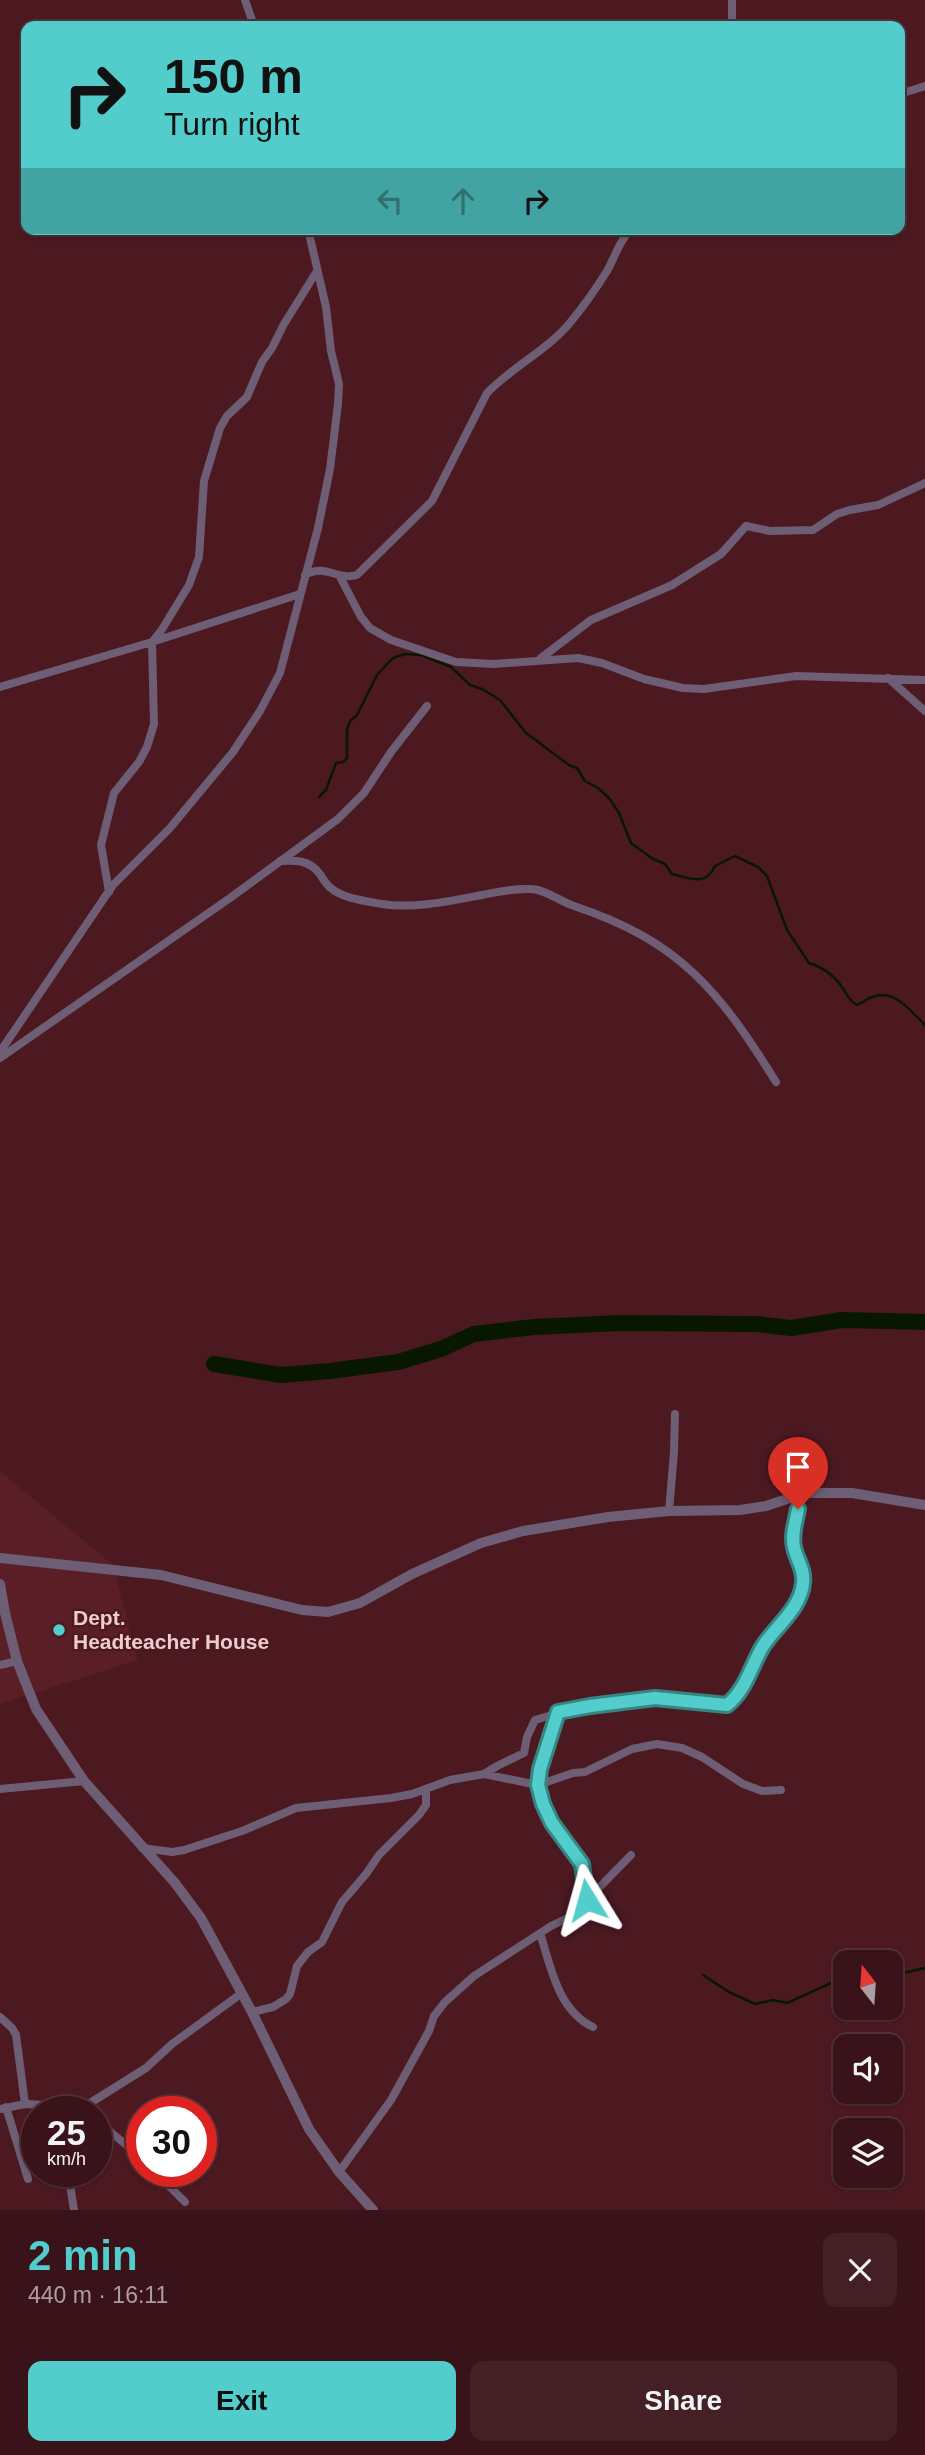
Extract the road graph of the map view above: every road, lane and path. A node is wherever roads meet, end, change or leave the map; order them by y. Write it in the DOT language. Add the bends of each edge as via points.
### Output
graph roads {
  1 [pos="245,0"];
  2 [pos="732,0"];
  3 [pos="252,21"];
  4 [pos="732,21"];
  5 [pos="925,86"];
  6 [pos="905,92"];
  7 [pos="309,235"];
  8 [pos="626,235"];
  9 [pos="317,271"];
  10 [pos="925,483"];
  11 [pos="305,575"];
  12 [pos="340,575"];
  13 [pos="300,594"];
  14 [pos="152,642"];
  15 [pos="540,659"];
  16 [pos="888,678"];
  17 [pos="925,680"];
  18 [pos="0,687"];
  19 [pos="427,706"];
  20 [pos="925,711"];
  21 [pos="280,861"];
  22 [pos="109,892"];
  23 [pos="0,1052"];
  24 [pos="0,1058"];
  25 [pos="776,1082"];
  26 [pos="675,1414"];
  27 [pos="805,1493"];
  28 [pos="925,1505"];
  29 [pos="669,1511"];
  30 [pos="0,1558"];
  31 [pos="0,1584"];
  32 [pos="2,1613"];
  33 [pos="17,1661"];
  34 [pos="0,1665"];
  35 [pos="558,1712"];
  36 [pos="484,1774"];
  37 [pos="84,1780"];
  38 [pos="538,1785"];
  39 [pos="0,1789"];
  40 [pos="426,1790"];
  41 [pos="781,1790"];
  42 [pos="142,1848"];
  43 [pos="631,1855"];
  44 [pos="587,1900"];
  45 [pos="540,1933"];
  46 [pos="242,1993"];
  47 [pos="252,2012"];
  48 [pos="0,2017"];
  49 [pos="593,2027"];
  50 [pos="24,2096"];
  51 [pos="107,2096"];
  52 [pos="21,2105"];
  53 [pos="3,2108"];
  54 [pos="21,2159"];
  55 [pos="339,2172"];
  56 [pos="71,2187"];
  57 [pos="170,2187"];
  58 [pos="185,2202"];
  59 [pos="75,2210"];
  60 [pos="373,2210"];
  1 -- 3 [label="street"];
  2 -- 4 [label="street"];
  5 -- 6 [label="street"];
  7 -- 9 [label="street"];
  8 -- 12 [label="street" via="568,326 487,393 432,501 363,571 349,577"];
  9 -- 11 [label="street" via="339,384 330,469"];
  9 -- 14 [label="street" via="262,362 247,397 220,428 204,481 199,557 189,585"];
  10 -- 15 [label="street" via="878,505 837,514 813,530 770,531 746,526 721,554 673,585 591,620"];
  11 -- 12 [label="street" via="323,569"];
  11 -- 13 [label="street"];
  12 -- 15 [label="street" via="361,617 391,640 456,662"];
  13 -- 14 [label="street"];
  13 -- 22 [label="street" via="280,673 260,711 233,752 170,828"];
  14 -- 18 [label="street"];
  14 -- 22 [label="street" via="154,724 139,762 114,793 101,845"];
  15 -- 16 [label="street" via="578,658 683,688 796,676"];
  16 -- 17 [label="street"];
  16 -- 20 [label="street"];
  19 -- 21 [label="street" via="364,793 338,820"];
  21 -- 24 [label="street"];
  21 -- 25 [label="street" via="303,862 343,895 384,904 411,905 532,888 621,923 684,964 708,986"];
  22 -- 23 [label="street"];
  26 -- 29 [label="street"];
  27 -- 28 [label="street" via="852,1493"];
  27 -- 29 [label="street" via="740,1510"];
  27 -- 35 [label="street" via="793,1542 803,1571 801,1594 764,1644 735,1699 727,1705 655,1698"];
  29 -- 30 [label="street" via="501,1536 360,1603 328,1612 302,1610 170,1576"];
  31 -- 32 [label="street"];
  32 -- 33 [label="street"];
  33 -- 34 [label="street"];
  33 -- 37 [label="street" via="36,1709"];
  35 -- 36 [label="street" via="535,1720 524,1753"];
  35 -- 38 [label="street"];
  36 -- 38 [label="street"];
  36 -- 40 [label="street"];
  37 -- 39 [label="street"];
  37 -- 42 [label="street"];
  38 -- 41 [label="street" via="657,1744 702,1756 743,1784 762,1791"];
  38 -- 44 [label="street" via="552,1823 582,1864"];
  40 -- 42 [label="street" via="296,1808 242,1831 172,1852"];
  40 -- 47 [label="street" via="426,1805 419,1815 379,1855 342,1902 322,1942 298,1966 290,1994 273,2007"];
  42 -- 46 [label="street" via="201,1918"];
  43 -- 44 [label="street"];
  44 -- 45 [label="street" via="572,1916"];
  45 -- 49 [label="street" via="569,2010"];
  45 -- 55 [label="street" via="474,1976 445,2002 391,2100"];
  46 -- 47 [label="street"];
  46 -- 51 [label="street"];
  47 -- 55 [label="street" via="309,2129"];
  48 -- 50 [label="street" via="16,2035"];
  52 -- 53 [label="street"];
  53 -- 54 [label="street"];
  55 -- 60 [label="street"];
  56 -- 59 [label="street"];
  57 -- 58 [label="street"];
}
